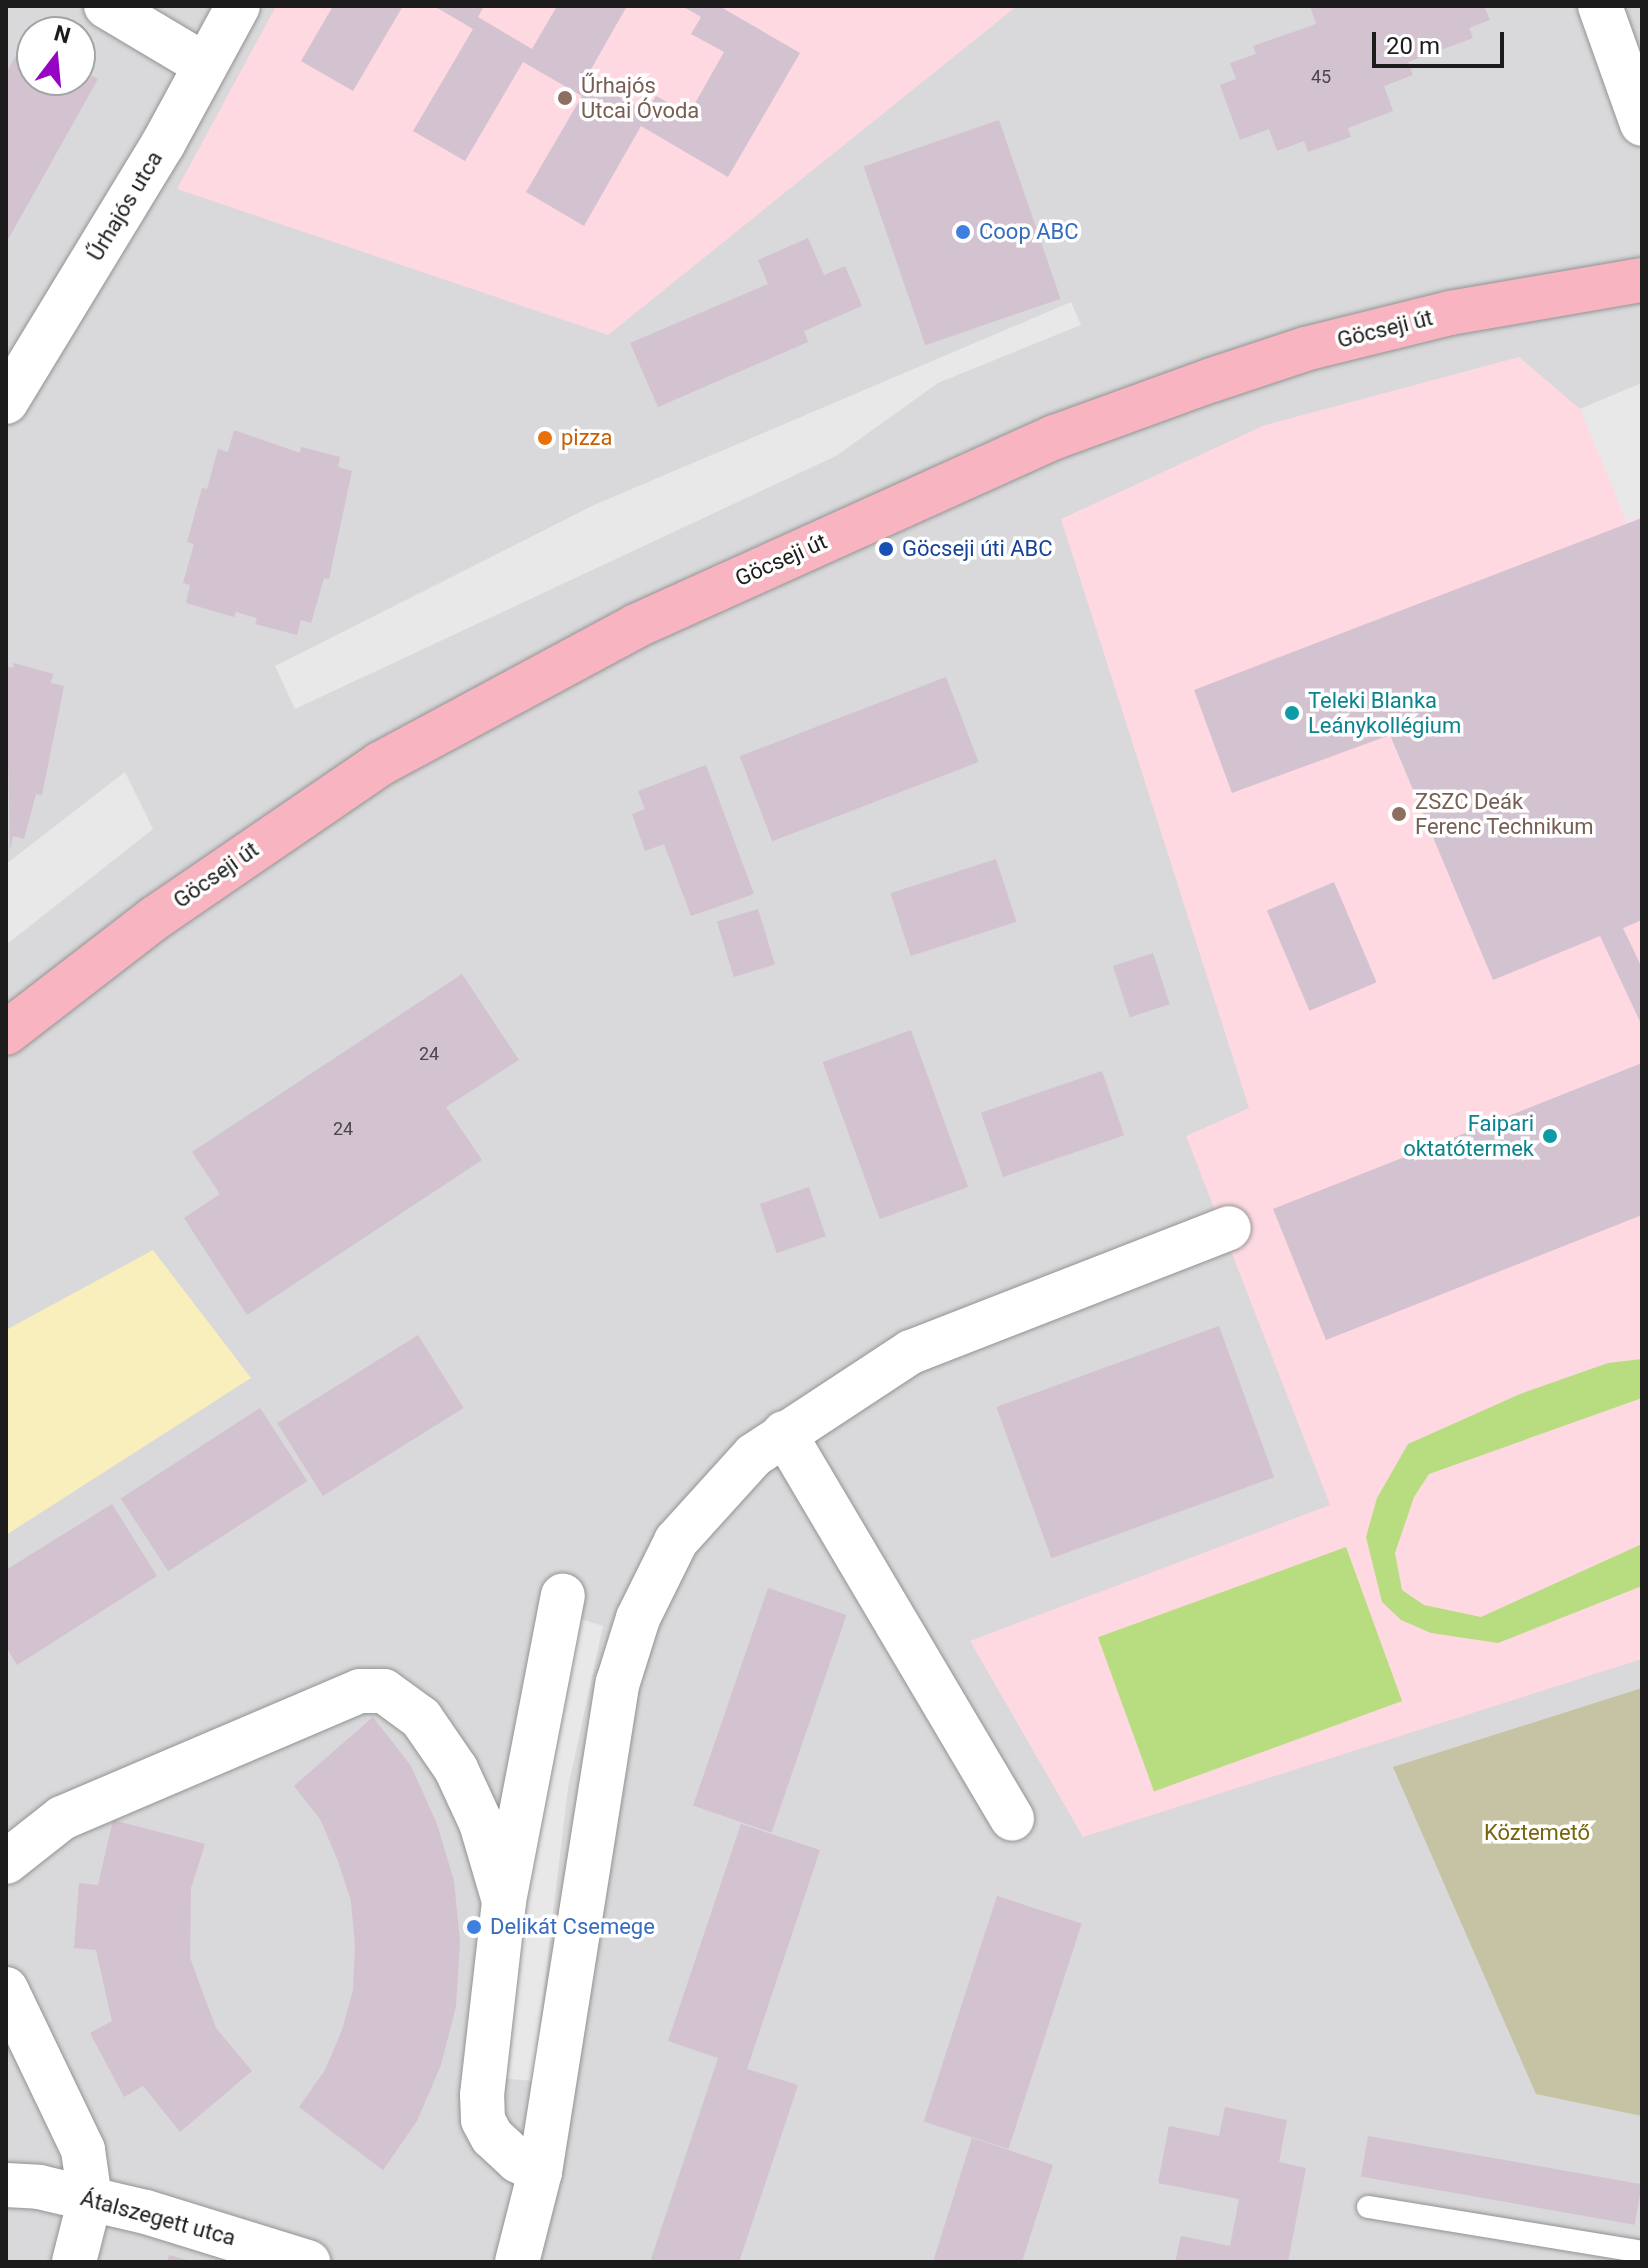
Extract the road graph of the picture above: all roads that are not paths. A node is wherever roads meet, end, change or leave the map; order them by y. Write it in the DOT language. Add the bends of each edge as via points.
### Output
graph roads {
  1 [pos="107,6"];
  2 [pos="238,6"];
  3 [pos="1600,6"];
  4 [pos="205,65"];
  5 [pos="1642,124"];
  6 [pos="1642,280"];
  7 [pos="6,402"];
  8 [pos="6,1033"];
  9 [pos="1229,1228"];
  10 [pos="784,1433"];
  11 [pos="563,1596"];
  12 [pos="1012,1819"];
  13 [pos="6,1862"];
  14 [pos="504,1901"];
  15 [pos="6,1989"];
  16 [pos="540,2172"];
  17 [pos="6,2185"];
  18 [pos="90,2199"];
  19 [pos="1368,2207"];
  20 [pos="1642,2252"];
  21 [pos="74,2262"];
  22 [pos="308,2262"];
  23 [pos="517,2262"];
  1 -- 4 [label="street"];
  2 -- 4 [label="street, Űrhajós utca"];
  3 -- 5 [label="street"];
  4 -- 7 [label="street, Űrhajós utca"];
  6 -- 8 [label="main road, Göcseji út" via="1450,313 1305,349 1212,380 1055,437 650,620 528,680 380,764 155,918"];
  9 -- 10 [label="street" via="911,1352"];
  10 -- 12 [label="street"];
  10 -- 16 [label="street" via="754,1455 694,1517 638,1618 605,1750"];
  11 -- 14 [label="street"];
  13 -- 14 [label="street" via="62,1818 360,1691 384,1691 421,1718 456,1769 481,1823"];
  14 -- 16 [label="street" via="483,2120 492,2137 518,2161"];
  15 -- 18 [label="street" via="74,2120"];
  16 -- 23 [label="street"];
  17 -- 18 [label="street, Átalszegett utca"];
  18 -- 21 [label="street"];
  18 -- 22 [label="street, Átalszegett utca"];
  19 -- 20 [label="lane"];
}
